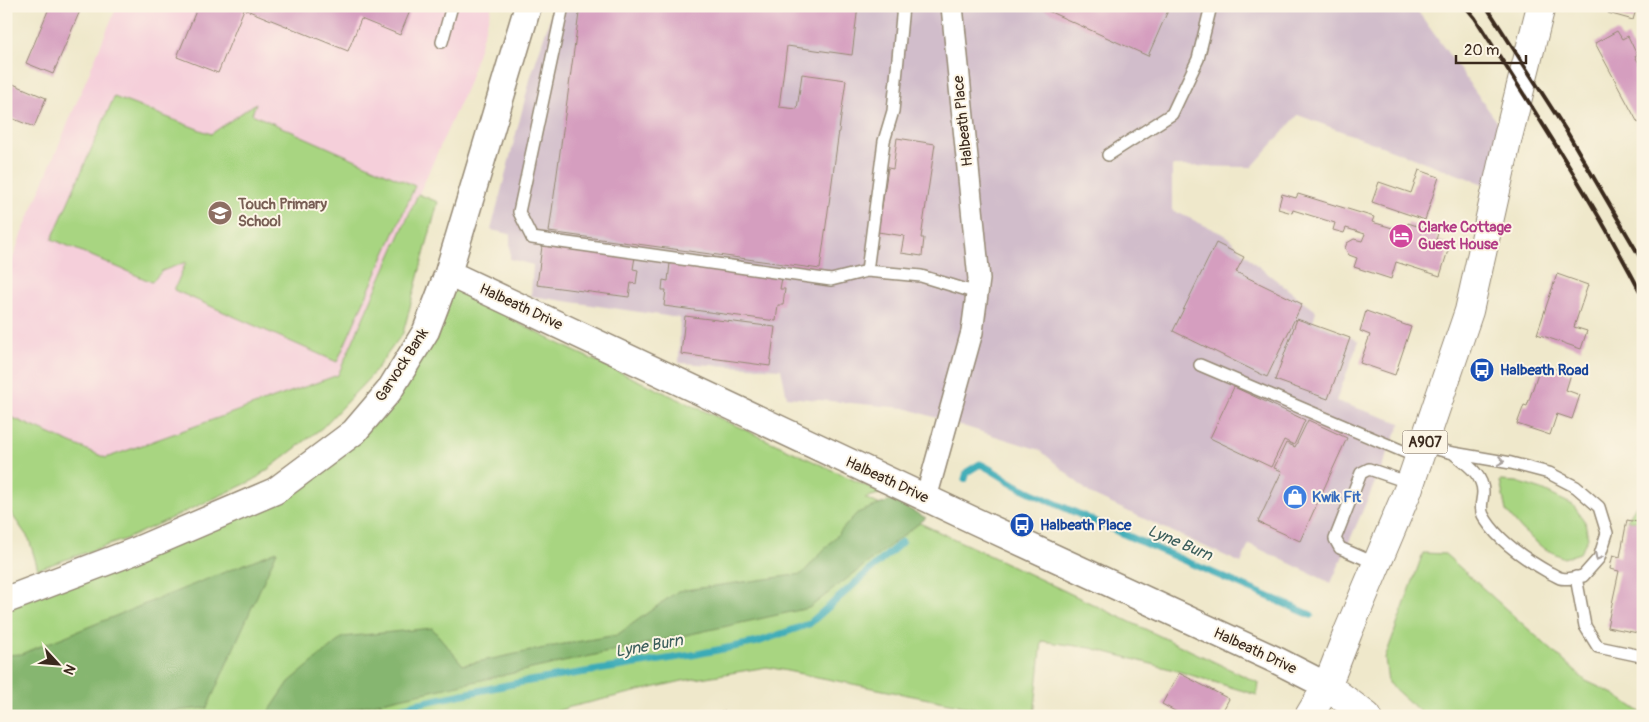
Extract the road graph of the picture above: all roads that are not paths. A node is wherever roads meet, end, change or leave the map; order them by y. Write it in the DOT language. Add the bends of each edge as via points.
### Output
graph roads {
  1 [pos="452,6"];
  2 [pos="528,6"];
  3 [pos="563,6"];
  4 [pos="903,6"];
  5 [pos="952,6"];
  6 [pos="1210,6"];
  7 [pos="1541,6"];
  8 [pos="442,42"];
  9 [pos="1108,155"];
  10 [pos="867,271"];
  11 [pos="448,273"];
  12 [pos="977,293"];
  13 [pos="1200,365"];
  14 [pos="1453,453"];
  15 [pos="1417,462"];
  16 [pos="926,498"];
  17 [pos="1377,564"];
  18 [pos="1576,577"];
  19 [pos="6,600"];
  20 [pos="1641,656"];
  21 [pos="1327,686"];
  22 [pos="1309,716"];
  23 [pos="1367,716"];
  1 -- 8 [label="lane"];
  2 -- 11 [label="street, Garvock Bank"];
  3 -- 10 [label="lane" via="519,212 532,238 831,280"];
  4 -- 10 [label="lane" via="893,110 884,141"];
  5 -- 12 [label="street, Halbeath Place" via="979,279"];
  6 -- 9 [label="lane" via="1198,59 1172,114"];
  7 -- 15 [label="main road, A907" via="1469,311"];
  10 -- 12 [label="lane" via="921,276"];
  11 -- 16 [label="street, Halbeath Drive"];
  11 -- 19 [label="street, Garvock Bank" via="426,331 389,391 354,432 275,491 136,551"];
  12 -- 16 [label="street, Halbeath Place" via="972,332"];
  13 -- 15 [label="lane"];
  14 -- 15 [label="lane"];
  14 -- 18 [label="lane" via="1480,478 1482,512 1490,526 1534,564 1560,578"];
  14 -- 18 [label="lane, one-way" via="1511,462 1548,473 1576,487 1598,507 1607,533 1599,558 1583,576"];
  15 -- 17 [label="main road, A907"];
  15 -- 17 [label="lane" via="1361,473 1335,539 1340,548"];
  16 -- 21 [label="street, Halbeath Drive"];
  17 -- 21 [label="main road, A907"];
  18 -- 20 [label="lane" via="1585,626 1598,646"];
  21 -- 22 [label="main road, A907"];
  21 -- 23 [label="main road"];
}
